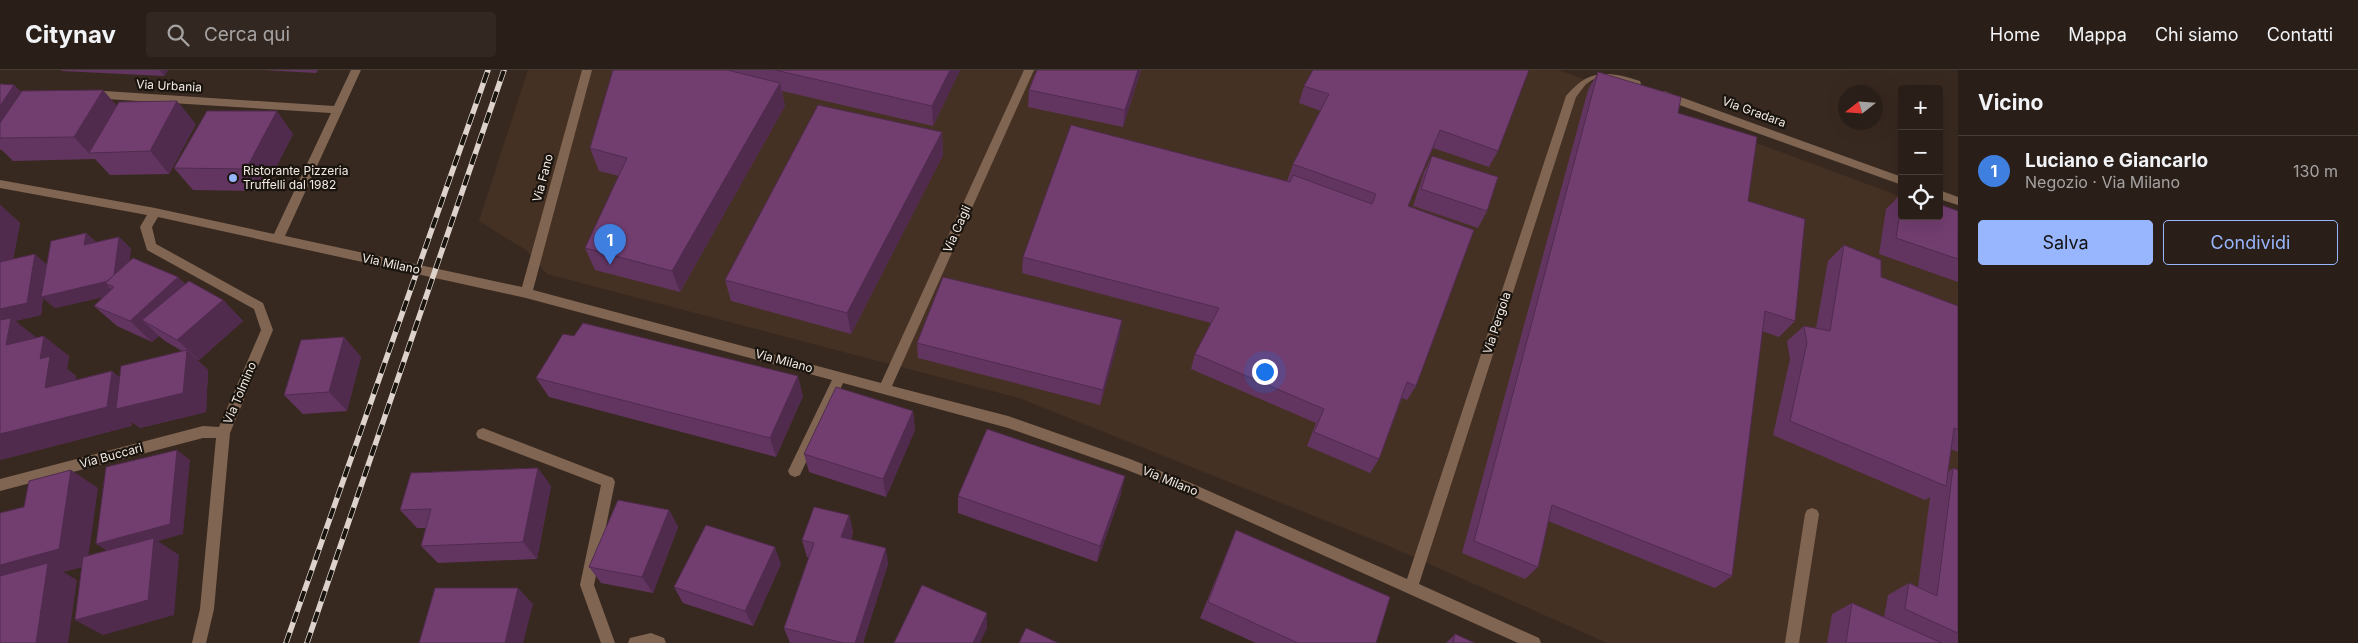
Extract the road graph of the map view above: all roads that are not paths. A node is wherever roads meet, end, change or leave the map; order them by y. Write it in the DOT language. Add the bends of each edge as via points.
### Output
graph roads {
  1 [pos="356,70"];
  2 [pos="587,70"];
  3 [pos="1030,70"];
  4 [pos="1598,71"];
  5 [pos="81,94"];
  6 [pos="337,110"];
  7 [pos="1898,179"];
  8 [pos="0,184"];
  9 [pos="1943,195"];
  10 [pos="1958,201"];
  11 [pos="155,212"];
  12 [pos="277,240"];
  13 [pos="526,293"];
  14 [pos="840,376"];
  15 [pos="885,388"];
  16 [pos="223,433"];
  17 [pos="482,434"];
  18 [pos="795,471"];
  19 [pos="0,485"];
  20 [pos="1812,514"];
  21 [pos="1411,587"];
  22 [pos="196,642"];
  23 [pos="608,643"];
  24 [pos="634,643"];
  25 [pos="659,643"];
  26 [pos="1534,643"];
  27 [pos="1792,643"];
  1 -- 6 [label="street"];
  2 -- 13 [label="street, Via Fano"];
  3 -- 15 [label="street, Via Cagli"];
  4 -- 7 [label="street, Via Gradara"];
  4 -- 21 [label="street, Via Pergola" via="1582,81 1571,96"];
  5 -- 6 [label="street, Via Urbania"];
  6 -- 12 [label="street"];
  8 -- 11 [label="street, Via Milano"];
  9 -- 10 [label="street"];
  11 -- 12 [label="street, Via Milano"];
  11 -- 16 [label="street, Via Tolmino" via="146,228 151,246 259,306 267,330"];
  12 -- 13 [label="street, Via Milano"];
  13 -- 14 [label="street, Via Milano"];
  14 -- 15 [label="street, Via Milano"];
  14 -- 18 [label="street"];
  15 -- 21 [label="street, Via Milano" via="1008,422 1125,463"];
  16 -- 19 [label="street, Via Buccari" via="203,432"];
  16 -- 22 [label="street, Via Tolmino" via="207,609"];
  17 -- 23 [label="street" via="608,482 587,584"];
  20 -- 27 [label="street"];
  21 -- 26 [label="street, Via Milano"];
  24 -- 25 [label="street" via="651,640"];
}
